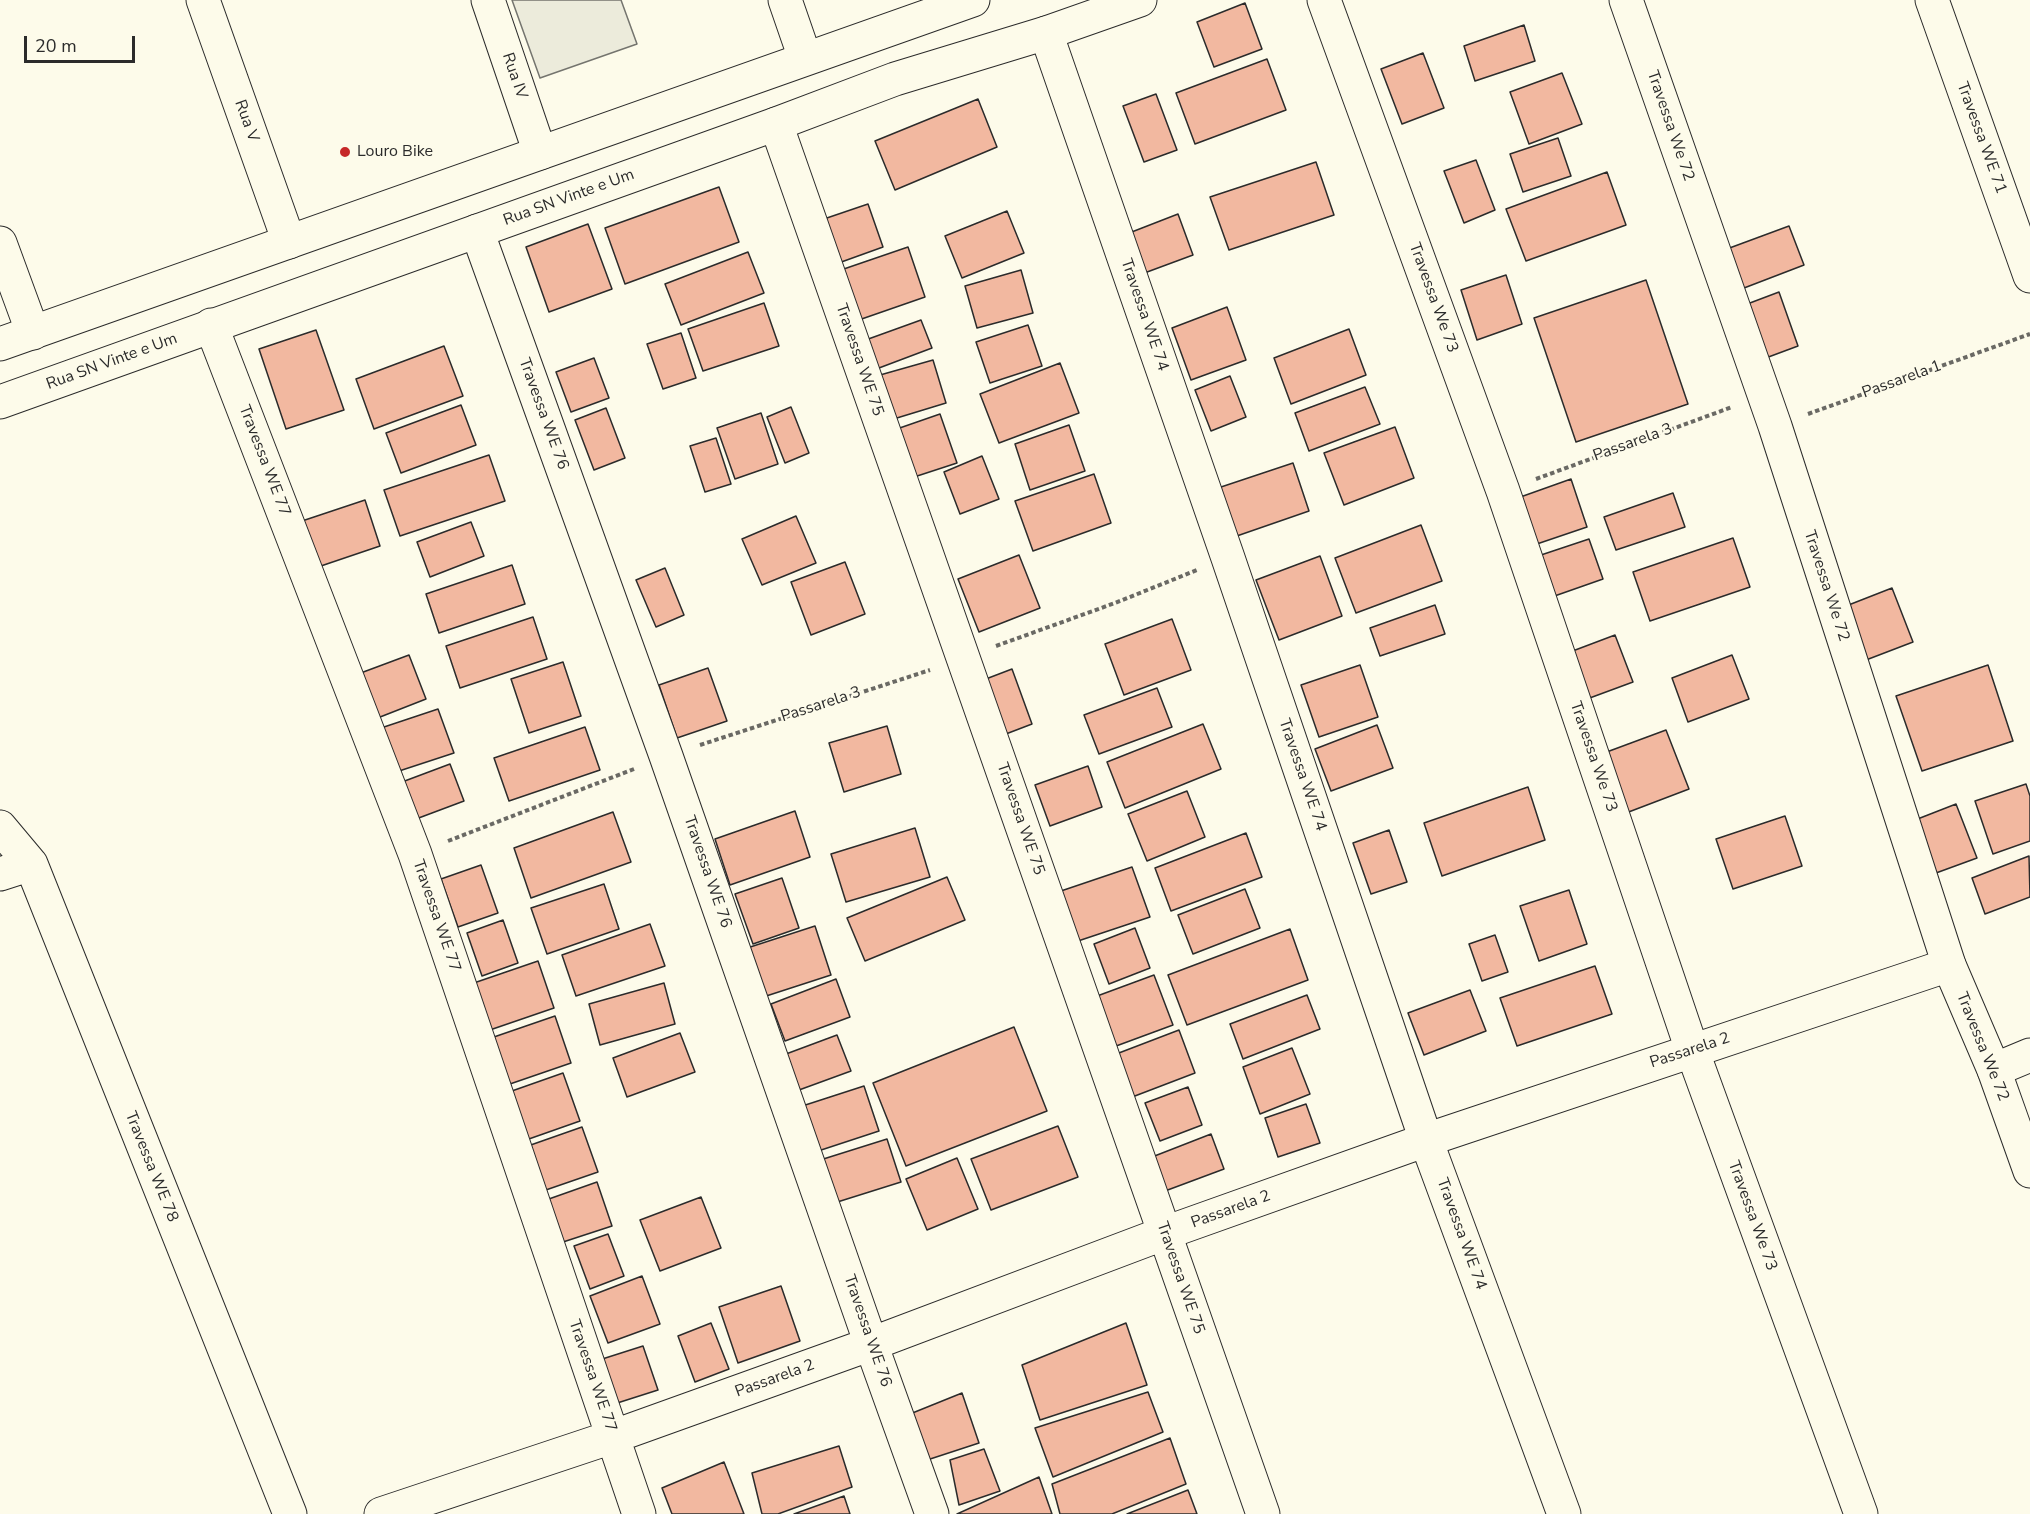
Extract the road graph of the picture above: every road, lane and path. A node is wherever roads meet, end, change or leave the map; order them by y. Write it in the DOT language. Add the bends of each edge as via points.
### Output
graph roads {
  1 [pos="203,0"];
  2 [pos="488,0"];
  3 [pos="785,0"];
  4 [pos="973,0"];
  5 [pos="1140,0"];
  6 [pos="1324,0"];
  7 [pos="1626,0"];
  8 [pos="1932,0"];
  9 [pos="1046,33"];
  10 [pos="805,58"];
  11 [pos="776,124"];
  12 [pos="540,153"];
  13 [pos="477,231"];
  14 [pos="289,242"];
  15 [pos="0,243"];
  16 [pos="2030,276"];
  17 [pos="211,325"];
  18 [pos="33,333"];
  19 [pos="2030,334"];
  20 [pos="0,344"];
  21 [pos="1763,395"];
  22 [pos="0,402"];
  23 [pos="1774,426"];
  24 [pos="1503,491"];
  25 [pos="1228,558"];
  26 [pos="964,658"];
  27 [pos="666,756"];
  28 [pos="0,827"];
  29 [pos="415,854"];
  30 [pos="31,864"];
  31 [pos="0,874"];
  32 [pos="1949,965"];
  33 [pos="1692,1050"];
  34 [pos="2030,1055"];
  35 [pos="1994,1070"];
  36 [pos="1426,1140"];
  37 [pos="2030,1171"];
  38 [pos="1165,1233"];
  39 [pos="871,1344"];
  40 [pos="612,1437"];
  41 [pos="290,1514"];
  42 [pos="381,1514"];
  43 [pos="639,1514"];
  44 [pos="932,1514"];
  45 [pos="1263,1514"];
  46 [pos="1564,1514"];
  47 [pos="1861,1514"];
  1 -- 14 [label="street, Rua V"];
  2 -- 12 [label="street, Rua IV"];
  3 -- 10 [label="street"];
  4 -- 10 [label="street"];
  5 -- 9 [label="street, Rua SN Vinte e Um"];
  6 -- 24 [label="street, Travessa We 73"];
  7 -- 21 [label="street, Travessa We 72"];
  8 -- 16 [label="street, Travessa WE 71"];
  9 -- 11 [label="street, Rua SN Vinte e Um" via="895,79"];
  9 -- 25 [label="street, Travessa WE 74"];
  10 -- 12 [label="street"];
  11 -- 13 [label="street, Rua SN Vinte e Um"];
  11 -- 26 [label="street, Travessa WE 75"];
  12 -- 14 [label="street"];
  13 -- 17 [label="street, Rua SN Vinte e Um"];
  13 -- 27 [label="street, Travessa WE 76"];
  14 -- 18 [label="street"];
  15 -- 18 [label="street"];
  17 -- 22 [label="street, Rua SN Vinte e Um"];
  17 -- 29 [label="street, Travessa WE 77"];
  18 -- 20 [label="street"];
  19 -- 23 [label="path, Passarela 1"];
  21 -- 23 [label="street, Travessa We 72"];
  21 -- 24 [label="path, Passarela 3"];
  23 -- 32 [label="street, Travessa We 72"];
  24 -- 33 [label="street, Travessa We 73"];
  25 -- 26 [label="path, Passarela 3"];
  25 -- 36 [label="street, Travessa WE 74"];
  26 -- 27 [label="path, Passarela 3"];
  26 -- 38 [label="street, Travessa WE 75"];
  27 -- 29 [label="path, Passarela 3"];
  27 -- 39 [label="street, Travessa WE 76"];
  28 -- 30 [label="street, Travessa WE 78"];
  29 -- 40 [label="street, Travessa WE 77"];
  30 -- 31 [label="street"];
  30 -- 41 [label="street, Travessa WE 78"];
  32 -- 33 [label="street, Passarela 2"];
  32 -- 35 [label="street, Travessa We 72"];
  33 -- 36 [label="street, Passarela 2"];
  33 -- 47 [label="street, Travessa We 73"];
  34 -- 35 [label="street"];
  35 -- 37 [label="street, Travessa We 72"];
  36 -- 38 [label="street, Passarela 2"];
  36 -- 46 [label="street, Travessa WE 74"];
  38 -- 39 [label="street, Passarela 2"];
  38 -- 45 [label="street, Travessa WE 75"];
  39 -- 40 [label="street, Passarela 2"];
  39 -- 44 [label="street, Travessa WE 76"];
  40 -- 42 [label="street, Passarela 2"];
  40 -- 43 [label="street, Travessa WE 77"];
}
